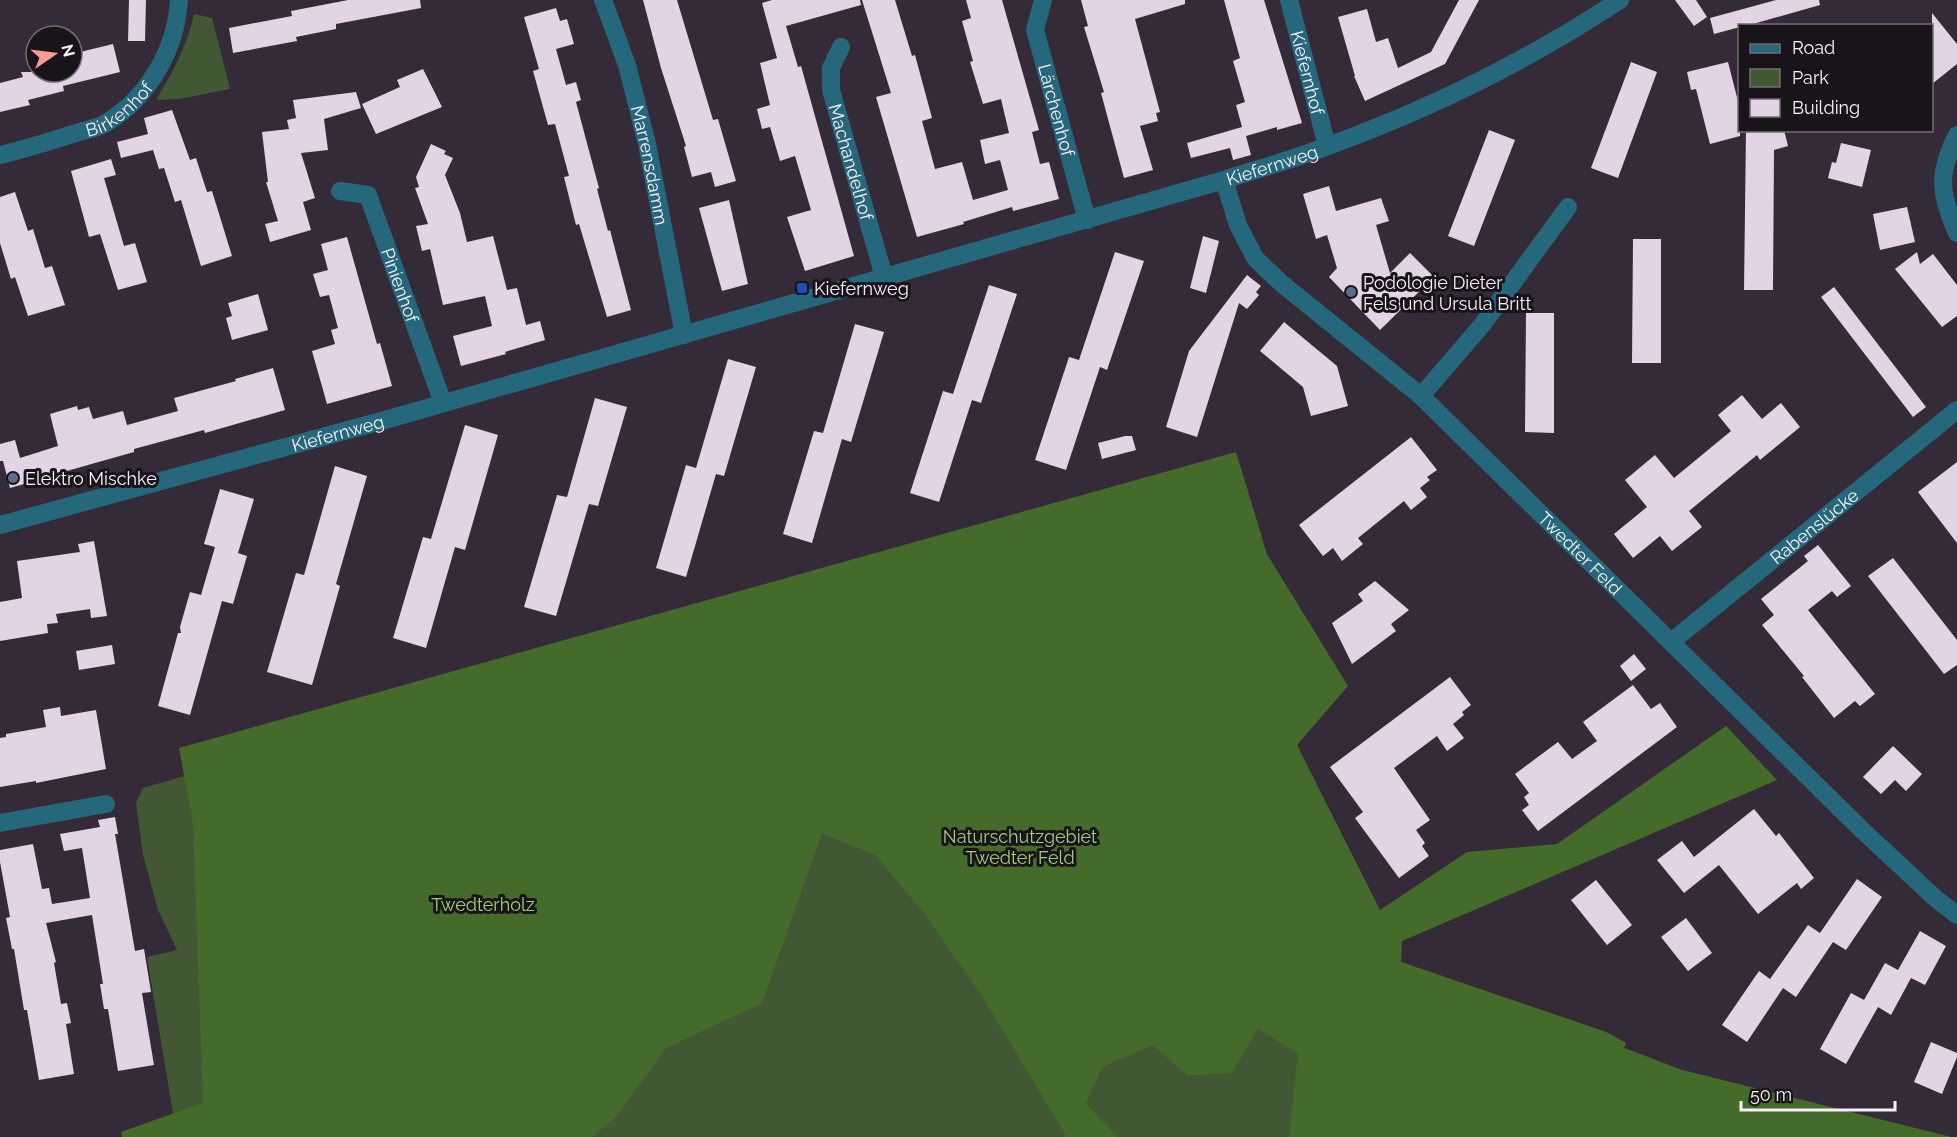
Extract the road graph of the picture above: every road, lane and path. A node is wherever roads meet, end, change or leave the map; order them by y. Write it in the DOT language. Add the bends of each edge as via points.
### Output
graph roads {
  1 [pos="179,0"];
  2 [pos="603,0"];
  3 [pos="1043,0"];
  4 [pos="1289,0"];
  5 [pos="1620,0"];
  6 [pos="841,46"];
  7 [pos="1957,135"];
  8 [pos="1328,146"];
  9 [pos="0,155"];
  10 [pos="1224,180"];
  11 [pos="340,191"];
  12 [pos="1568,207"];
  13 [pos="1087,220"];
  14 [pos="1957,233"];
  15 [pos="884,277"];
  16 [pos="684,335"];
  17 [pos="1421,396"];
  18 [pos="443,403"];
  19 [pos="1957,410"];
  20 [pos="0,525"];
  21 [pos="1671,642"];
  22 [pos="106,804"];
  23 [pos="0,823"];
  24 [pos="1957,915"];
  1 -- 9 [label="street, Birkenhof" via="173,37 159,68 131,103 105,124"];
  2 -- 16 [label="street, Marrensdamm" via="627,65 647,144"];
  3 -- 13 [label="street, Lärchenhof" via="1035,30"];
  4 -- 8 [label="street, Kiefernhof"];
  5 -- 8 [label="street, Kiefernweg" via="1591,20 1464,89"];
  6 -- 15 [label="street, Machandelhof" via="831,68 831,90"];
  7 -- 14 [label="street" via="1942,178 1945,206"];
  8 -- 10 [label="street, Kiefernweg"];
  10 -- 13 [label="street, Kiefernweg"];
  10 -- 17 [label="street, Twedter Feld" via="1238,225 1255,258"];
  11 -- 18 [label="street, Pinienhof" via="368,195"];
  12 -- 17 [label="street" via="1482,325"];
  13 -- 15 [label="street, Kiefernweg"];
  15 -- 16 [label="street, Kiefernweg"];
  16 -- 18 [label="street, Kiefernweg"];
  17 -- 21 [label="street, Twedter Feld"];
  18 -- 20 [label="street, Kiefernweg"];
  19 -- 21 [label="street, Rabenslücke"];
  21 -- 24 [label="street, Twedter Feld" via="1861,829"];
  22 -- 23 [label="street"];
}
